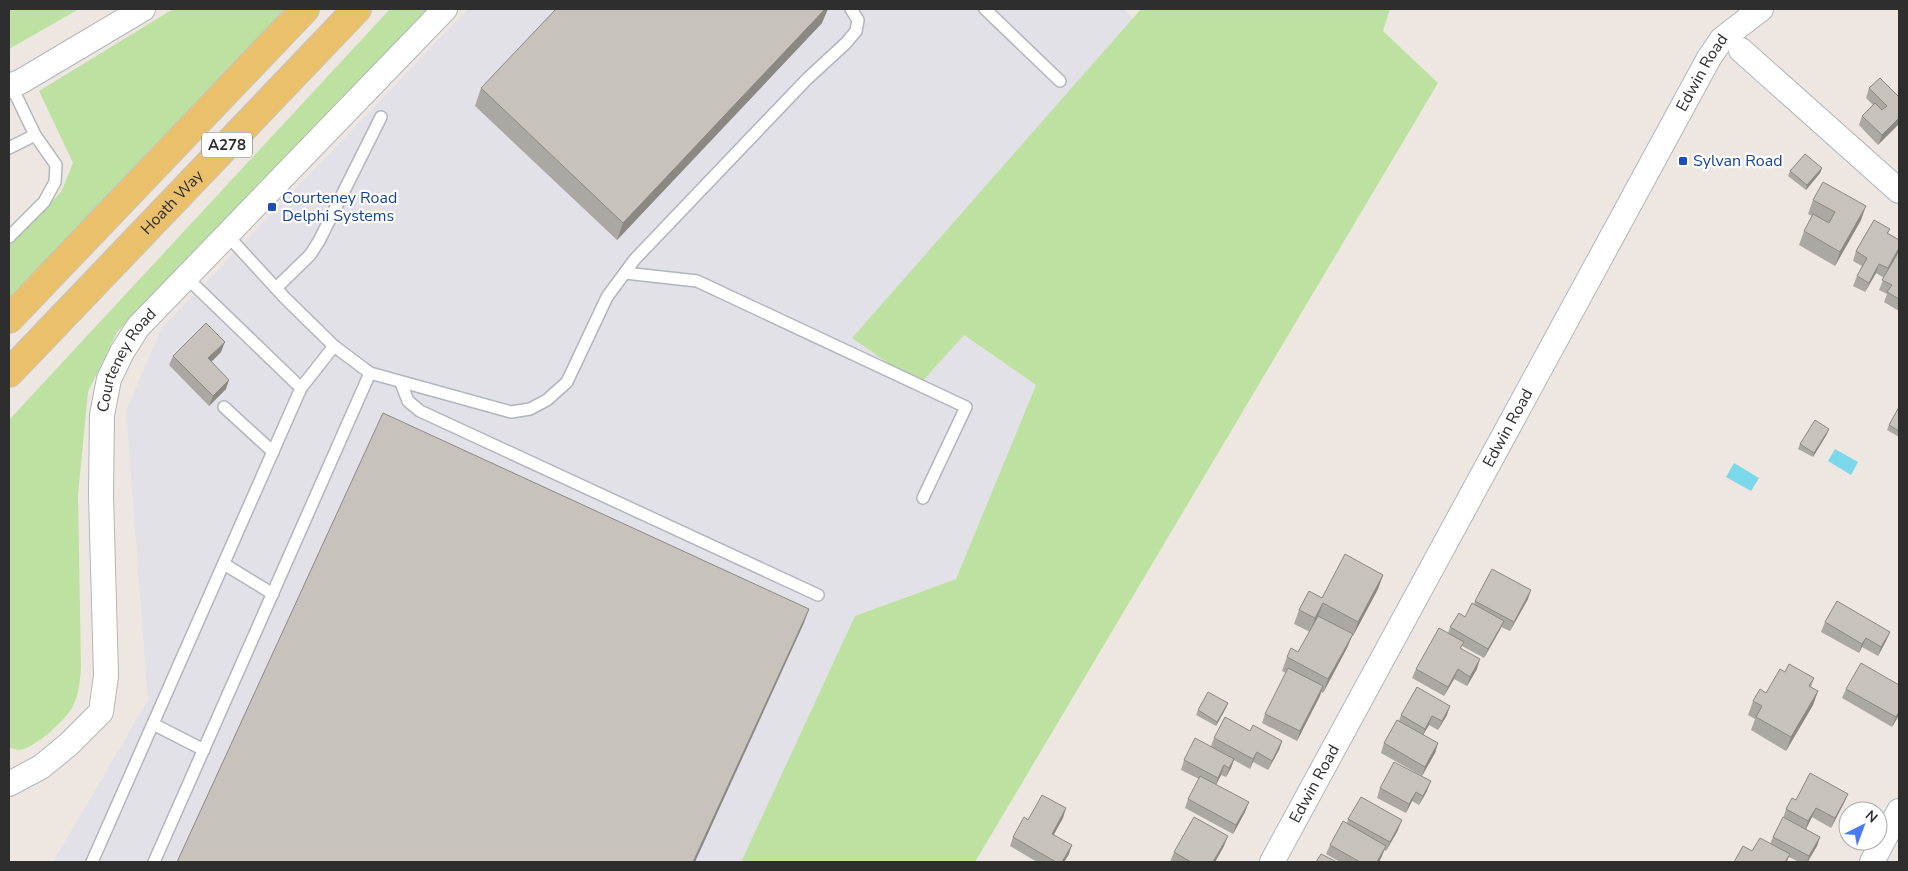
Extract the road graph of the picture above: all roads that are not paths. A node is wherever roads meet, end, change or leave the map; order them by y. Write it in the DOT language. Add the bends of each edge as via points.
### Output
graph roads {
  1 [pos="143,9"];
  2 [pos="305,9"];
  3 [pos="357,9"];
  4 [pos="445,9"];
  5 [pos="851,9"];
  6 [pos="985,9"];
  7 [pos="1761,9"];
  8 [pos="1742,50"];
  9 [pos="1060,81"];
  10 [pos="10,85"];
  11 [pos="381,117"];
  12 [pos="35,135"];
  13 [pos="9,148"];
  14 [pos="1899,191"];
  15 [pos="228,236"];
  16 [pos="9,237"];
  17 [pos="624,273"];
  18 [pos="187,278"];
  19 [pos="276,288"];
  20 [pos="9,319"];
  21 [pos="334,346"];
  22 [pos="9,373"];
  23 [pos="370,373"];
  24 [pos="401,383"];
  25 [pos="301,388"];
  26 [pos="224,407"];
  27 [pos="273,452"];
  28 [pos="923,498"];
  29 [pos="224,564"];
  30 [pos="273,594"];
  31 [pos="818,596"];
  32 [pos="154,724"];
  33 [pos="204,750"];
  34 [pos="9,784"];
  35 [pos="1899,811"];
  36 [pos="92,862"];
  37 [pos="154,862"];
  38 [pos="1272,862"];
  39 [pos="1872,862"];
  1 -- 10 [label="street"];
  2 -- 20 [label="main road, A278"];
  3 -- 22 [label="main road, Hoath Way / A278"];
  4 -- 15 [label="street, Courteney Road"];
  5 -- 17 [label="lane" via="858,20 856,31 846,43 800,85"];
  6 -- 9 [label="lane"];
  7 -- 38 [label="street, Edwin Road" via="1722,38 1709,58"];
  8 -- 14 [label="street"];
  10 -- 12 [label="lane"];
  11 -- 19 [label="lane" via="319,241 310,255"];
  12 -- 13 [label="lane"];
  12 -- 16 [label="lane" via="56,165 55,182 44,202"];
  15 -- 18 [label="street, Courteney Road"];
  15 -- 19 [label="lane"];
  17 -- 24 [label="lane" via="607,297 567,382 547,400 511,412"];
  17 -- 28 [label="lane" via="697,281 966,407"];
  18 -- 25 [label="lane"];
  18 -- 34 [label="street, Courteney Road" via="132,335 106,390 101,446 106,676 101,712 41,767"];
  19 -- 21 [label="lane"];
  21 -- 23 [label="lane"];
  21 -- 25 [label="lane"];
  23 -- 24 [label="lane"];
  23 -- 30 [label="lane"];
  24 -- 31 [label="lane" via="408,401 420,411"];
  25 -- 27 [label="lane"];
  26 -- 27 [label="lane"];
  27 -- 29 [label="lane"];
  29 -- 30 [label="lane"];
  29 -- 32 [label="lane"];
  30 -- 33 [label="lane"];
  32 -- 33 [label="lane"];
  32 -- 36 [label="lane"];
  33 -- 37 [label="lane"];
  35 -- 39 [label="street"];
}
